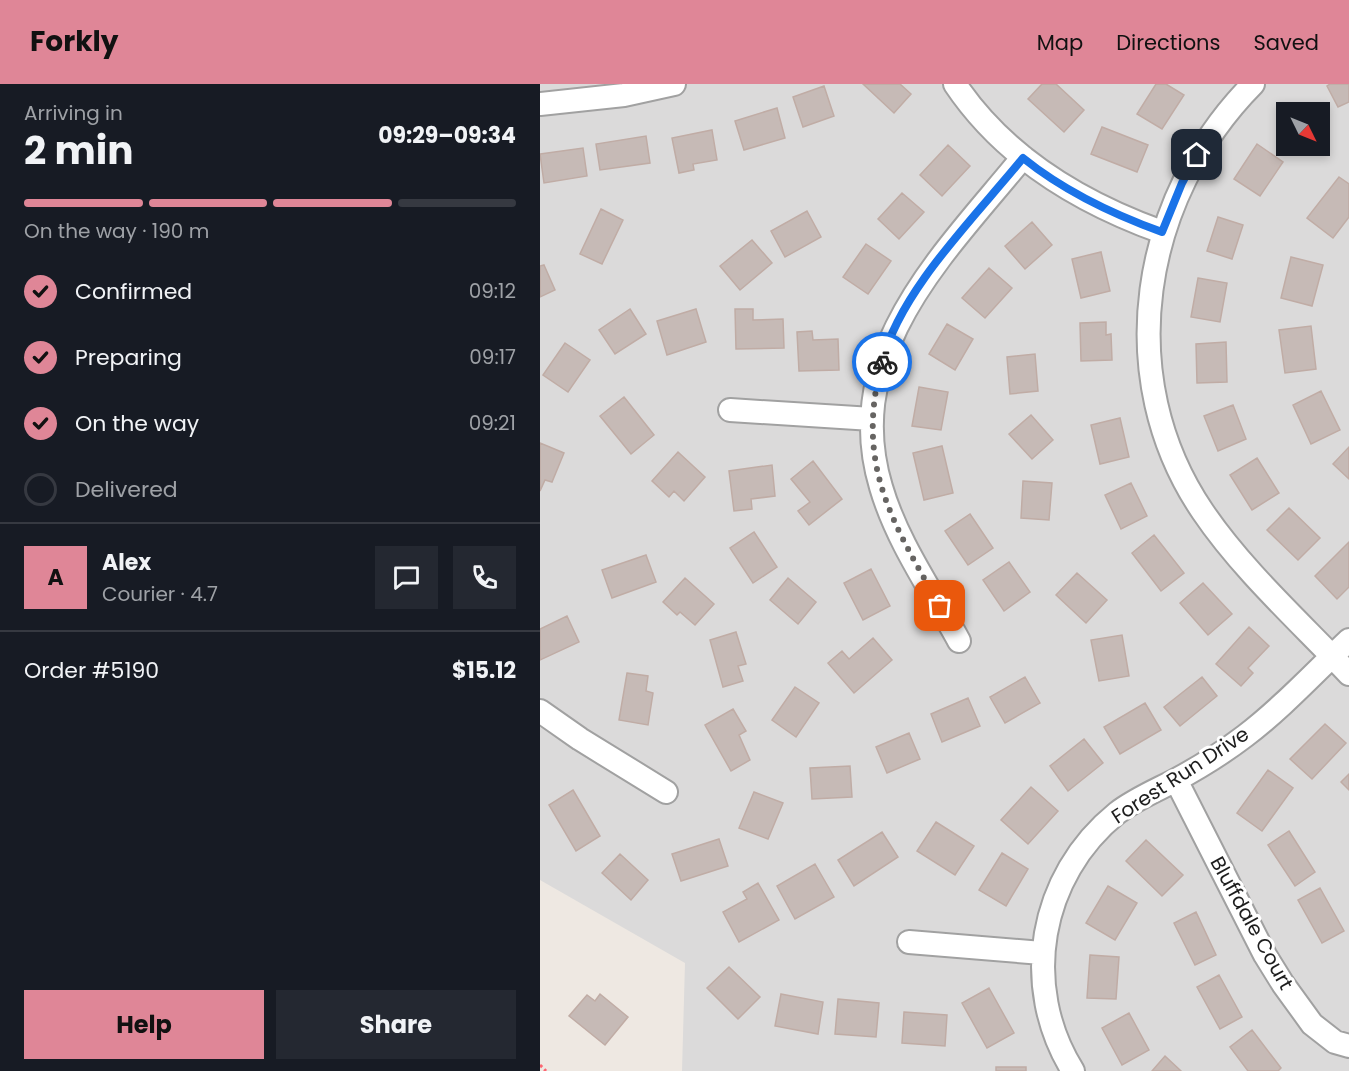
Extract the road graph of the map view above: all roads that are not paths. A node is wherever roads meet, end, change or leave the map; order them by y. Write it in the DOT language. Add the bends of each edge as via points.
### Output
graph roads {
  1 [pos="674,84"];
  2 [pos="955,84"];
  3 [pos="1253,84"];
  4 [pos="630,89"];
  5 [pos="540,104"];
  6 [pos="1023,158"];
  7 [pos="1162,232"];
  8 [pos="730,411"];
  9 [pos="872,419"];
  10 [pos="1349,640"];
  11 [pos="959,641"];
  12 [pos="1332,656"];
  13 [pos="1349,674"];
  14 [pos="540,711"];
  15 [pos="1176,780"];
  16 [pos="666,792"];
  17 [pos="909,942"];
  18 [pos="1042,953"];
  19 [pos="1349,1046"];
  20 [pos="1073,1071"];
  1 -- 4 [label="street"];
  2 -- 6 [label="street" via="994,132"];
  3 -- 7 [label="street" via="1223,117 1197,155"];
  4 -- 5 [label="street"];
  6 -- 7 [label="street" via="1078,195"];
  6 -- 9 [label="street" via="920,284 884,353 874,390"];
  7 -- 12 [label="street" via="1149,326 1153,384 1170,447 1203,512 1228,545"];
  8 -- 9 [label="street"];
  9 -- 11 [label="street" via="874,457 892,519"];
  10 -- 12 [label="street, Forest Run Drive"];
  12 -- 13 [label="street"];
  12 -- 15 [label="street, Forest Run Drive" via="1247,735"];
  14 -- 16 [label="street"];
  15 -- 18 [label="street, Forest Run Drive" via="1119,812 1080,851 1048,916"];
  15 -- 19 [label="street, Bluffdale Court" via="1283,984 1312,1024 1335,1042"];
  17 -- 18 [label="street"];
  18 -- 20 [label="street, Forest Run Drive" via="1047,1011"];
}
